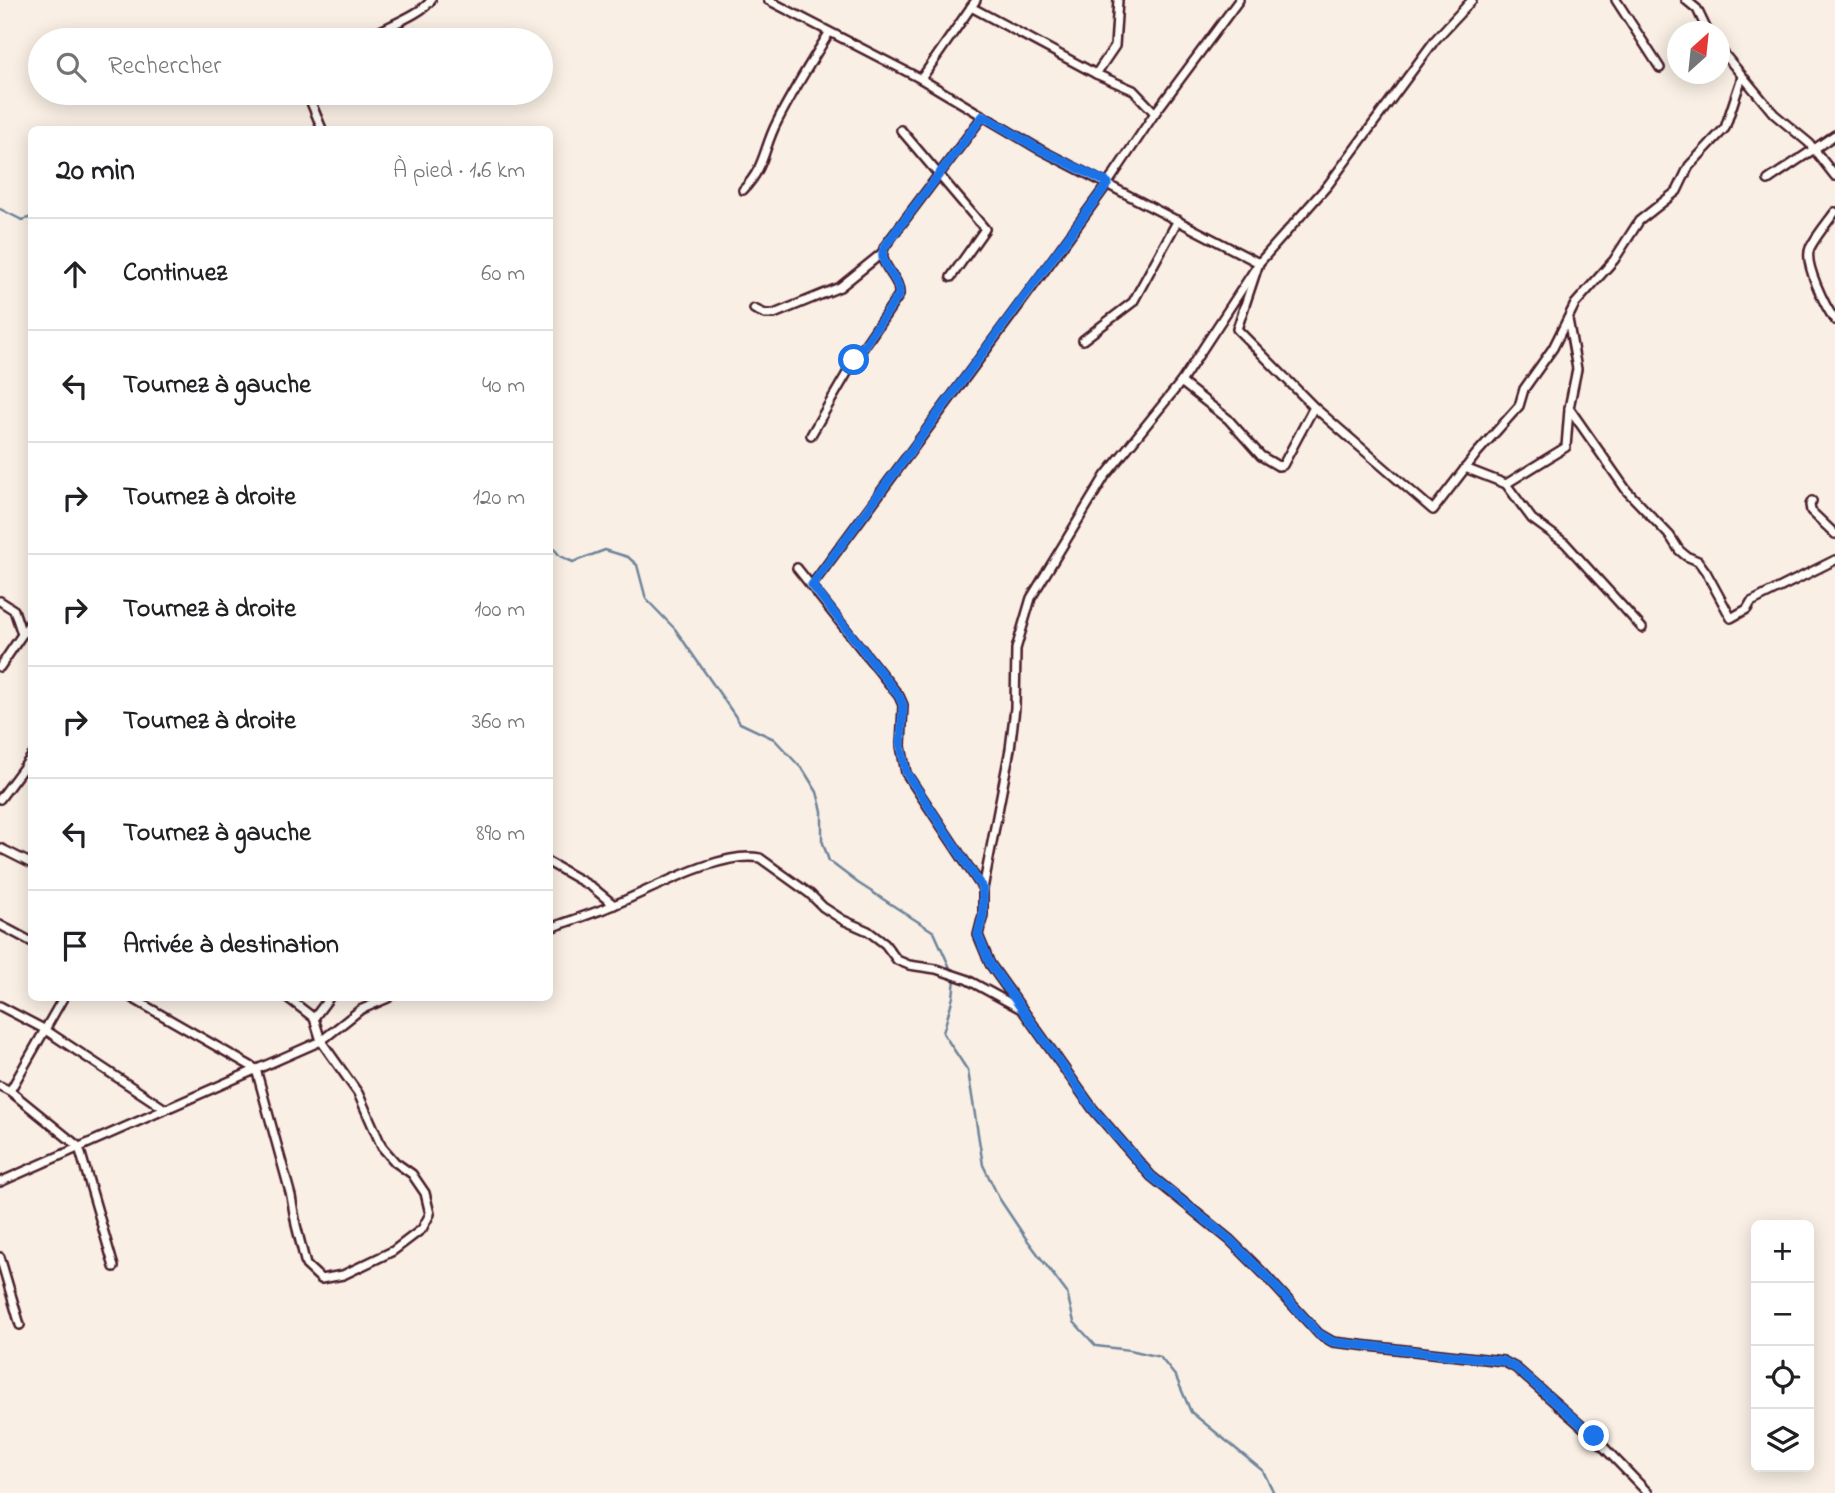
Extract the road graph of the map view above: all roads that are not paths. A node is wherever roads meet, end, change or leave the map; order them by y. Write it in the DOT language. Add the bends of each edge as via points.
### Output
graph roads {
  1 [pos="431,0"];
  2 [pos="768,0"];
  3 [pos="976,0"];
  4 [pos="1118,0"];
  5 [pos="1239,0"];
  6 [pos="1472,0"];
  7 [pos="1615,0"];
  8 [pos="1686,0"];
  9 [pos="971,8"];
  10 [pos="1703,21"];
  11 [pos="384,28"];
  12 [pos="829,33"];
  13 [pos="1730,63"];
  14 [pos="1660,68"];
  15 [pos="1096,74"];
  16 [pos="1741,78"];
  17 [pos="921,79"];
  18 [pos="312,105"];
  19 [pos="1155,113"];
  20 [pos="983,116"];
  21 [pos="321,126"];
  22 [pos="901,130"];
  23 [pos="1835,135"];
  24 [pos="1814,149"];
  25 [pos="940,174"];
  26 [pos="1835,176"];
  27 [pos="1768,180"];
  28 [pos="1108,183"];
  29 [pos="743,190"];
  30 [pos="1835,212"];
  31 [pos="1178,220"];
  32 [pos="881,254"];
  33 [pos="1259,263"];
  34 [pos="951,277"];
  35 [pos="754,309"];
  36 [pos="1568,318"];
  37 [pos="1835,320"];
  38 [pos="1083,340"];
  39 [pos="1181,382"];
  40 [pos="1314,407"];
  41 [pos="1569,408"];
  42 [pos="811,435"];
  43 [pos="1465,468"];
  44 [pos="1506,484"];
  45 [pos="1812,501"];
  46 [pos="1835,534"];
  47 [pos="1835,560"];
  48 [pos="797,568"];
  49 [pos="812,585"];
  50 [pos="0,601"];
  51 [pos="28,626"];
  52 [pos="1642,628"];
  53 [pos="22,634"];
  54 [pos="0,667"];
  55 [pos="28,761"];
  56 [pos="0,799"];
  57 [pos="0,848"];
  58 [pos="28,862"];
  59 [pos="553,865"];
  60 [pos="983,889"];
  61 [pos="614,905"];
  62 [pos="0,925"];
  63 [pos="553,927"];
  64 [pos="28,940"];
  65 [pos="61,1001"];
  66 [pos="137,1001"];
  67 [pos="292,1001"];
  68 [pos="327,1001"];
  69 [pos="381,1001"];
  70 [pos="0,1006"];
  71 [pos="1023,1010"];
  72 [pos="314,1018"];
  73 [pos="44,1029"];
  74 [pos="321,1041"];
  75 [pos="256,1069"];
  76 [pos="0,1086"];
  77 [pos="10,1091"];
  78 [pos="165,1110"];
  79 [pos="79,1147"];
  80 [pos="0,1182"];
  81 [pos="0,1257"];
  82 [pos="114,1267"];
  83 [pos="20,1325"];
  84 [pos="1648,1493"];
  1 -- 11 [label="street" via="420,11"];
  2 -- 12 [label="street"];
  3 -- 9 [label="street"];
  4 -- 15 [label="street" via="1115,46"];
  5 -- 19 [label="street"];
  6 -- 33 [label="street" via="1435,40 1328,186"];
  7 -- 14 [label="street"];
  8 -- 10 [label="street"];
  9 -- 15 [label="street"];
  9 -- 17 [label="street"];
  12 -- 17 [label="street"];
  12 -- 29 [label="street" via="778,120 763,164"];
  13 -- 16 [label="street"];
  15 -- 19 [label="street" via="1133,90"];
  16 -- 24 [label="street"];
  16 -- 36 [label="street" via="1724,128 1689,166 1677,191 1639,221"];
  17 -- 20 [label="street"];
  18 -- 21 [label="street"];
  19 -- 28 [label="street"];
  20 -- 25 [label="street"];
  20 -- 28 [label="street"];
  22 -- 25 [label="street"];
  23 -- 24 [label="street"];
  24 -- 26 [label="street"];
  24 -- 27 [label="street"];
  25 -- 32 [label="street"];
  25 -- 34 [label="street" via="985,229"];
  28 -- 31 [label="street"];
  28 -- 49 [label="street"];
  30 -- 37 [label="street" via="1808,251 1817,286"];
  31 -- 33 [label="street"];
  31 -- 38 [label="street" via="1133,302"];
  32 -- 35 [label="street" via="831,292 774,314"];
  32 -- 42 [label="street" via="900,286 899,295 854,360"];
  33 -- 39 [label="street"];
  33 -- 40 [label="street" via="1237,329"];
  36 -- 41 [label="street" via="1577,369"];
  36 -- 43 [label="street" via="1524,389 1519,406"];
  39 -- 40 [label="street" via="1228,419 1261,456 1278,466 1283,465"];
  39 -- 60 [label="street" via="1105,475 1031,598 1016,649 1010,749"];
  40 -- 43 [label="street" via="1433,510"];
  41 -- 44 [label="street" via="1566,447"];
  41 -- 47 [label="street" via="1627,491 1679,550 1698,561 1731,618 1761,597"];
  43 -- 44 [label="street"];
  44 -- 52 [label="street" via="1532,519 1564,543"];
  45 -- 46 [label="street" via="1811,511"];
  48 -- 49 [label="street"];
  49 -- 60 [label="street" via="899,696 906,772"];
  50 -- 53 [label="street" via="14,610"];
  51 -- 53 [label="street"];
  53 -- 54 [label="street"];
  55 -- 56 [label="street"];
  57 -- 58 [label="street"];
  59 -- 61 [label="street"];
  60 -- 71 [label="street" via="978,935 990,964"];
  61 -- 63 [label="street"];
  61 -- 71 [label="street" via="708,865 760,858 823,907 868,931 897,960 966,979"];
  62 -- 64 [label="street"];
  65 -- 73 [label="street"];
  66 -- 75 [label="street"];
  67 -- 72 [label="street"];
  68 -- 72 [label="street"];
  69 -- 74 [label="street" via="360,1010"];
  70 -- 73 [label="street"];
  71 -- 84 [label="street" via="1093,1109 1151,1176 1230,1240 1319,1334 1333,1342 1503,1361 1594,1436"];
  72 -- 74 [label="street"];
  73 -- 77 [label="street"];
  73 -- 78 [label="street"];
  74 -- 75 [label="street"];
  74 -- 75 [label="street" via="358,1093 382,1147 425,1193 430,1214 422,1229 393,1251 343,1275 321,1279 306,1265"];
  75 -- 78 [label="street"];
  76 -- 77 [label="street"];
  77 -- 79 [label="street"];
  78 -- 79 [label="street"];
  79 -- 80 [label="street"];
  79 -- 82 [label="street"];
  81 -- 83 [label="street"];
}
